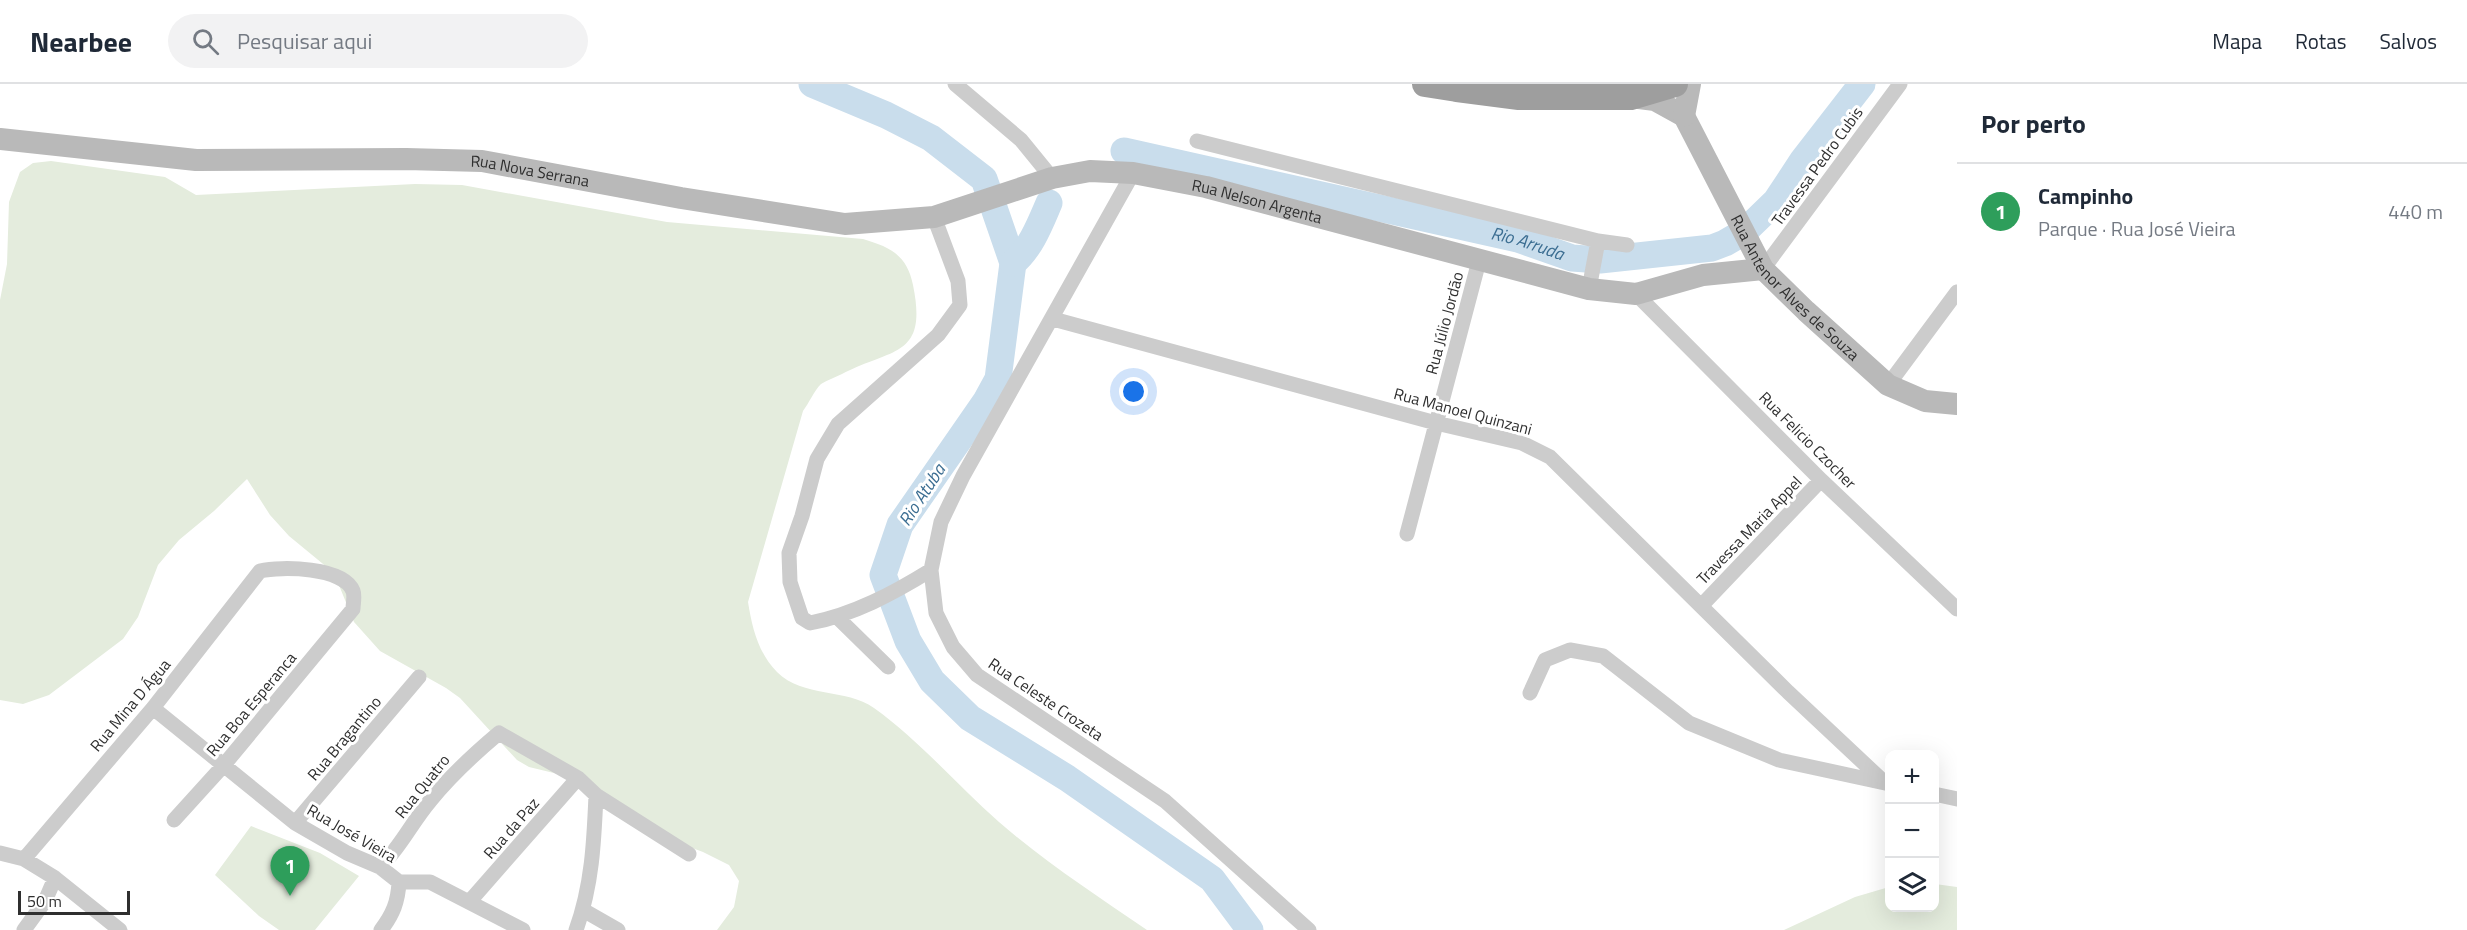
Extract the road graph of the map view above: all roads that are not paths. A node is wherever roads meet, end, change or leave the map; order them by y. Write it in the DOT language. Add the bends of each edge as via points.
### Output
graph roads {
  1 [pos="955,84"];
  2 [pos="1425,84"];
  3 [pos="1516,84"];
  4 [pos="1675,84"];
  5 [pos="1690,84"];
  6 [pos="1899,84"];
  7 [pos="1457,88"];
  8 [pos="1631,97"];
  9 [pos="1684,116"];
  10 [pos="0,139"];
  11 [pos="1197,141"];
  12 [pos="1133,173"];
  13 [pos="1052,178"];
  14 [pos="942,215"];
  15 [pos="1598,241"];
  16 [pos="1627,245"];
  17 [pos="1479,261"];
  18 [pos="1764,269"];
  19 [pos="1589,289"];
  20 [pos="1957,292"];
  21 [pos="1636,294"];
  22 [pos="1053,319"];
  23 [pos="1888,385"];
  24 [pos="1957,404"];
  25 [pos="1436,423"];
  26 [pos="1821,480"];
  27 [pos="1407,534"];
  28 [pos="931,570"];
  29 [pos="1702,605"];
  30 [pos="353,609"];
  31 [pos="1957,609"];
  32 [pos="838,618"];
  33 [pos="888,667"];
  34 [pos="419,677"];
  35 [pos="1530,693"];
  36 [pos="153,708"];
  37 [pos="223,766"];
  38 [pos="578,778"];
  39 [pos="1885,781"];
  40 [pos="1885,783"];
  41 [pos="597,795"];
  42 [pos="1939,795"];
  43 [pos="1957,799"];
  44 [pos="174,820"];
  45 [pos="295,823"];
  46 [pos="0,853"];
  47 [pos="689,854"];
  48 [pos="24,859"];
  49 [pos="380,867"];
  50 [pos="55,879"];
  51 [pos="399,882"];
  52 [pos="470,901"];
  53 [pos="583,910"];
  54 [pos="24,930"];
  55 [pos="120,930"];
  56 [pos="381,930"];
  57 [pos="523,930"];
  58 [pos="576,930"];
  59 [pos="618,930"];
  60 [pos="1310,930"];
  1 -- 13 [label="street" via="1021,140"];
  2 -- 7 [label="highway"];
  3 -- 7 [label="highway"];
  4 -- 8 [label="highway"];
  5 -- 9 [label="main road"];
  6 -- 18 [label="street, Travessa Pedro Cubis"];
  7 -- 8 [label="highway" via="1519,97"];
  8 -- 9 [label="main road" via="1655,100"];
  9 -- 18 [label="main road, Rua Antenor Alves de Souza"];
  10 -- 14 [label="main road, Rua Nova Serrana" via="196,160 482,161 845,224"];
  11 -- 15 [label="street"];
  12 -- 13 [label="main road, Rua Nelson Argenta" via="1090,171"];
  12 -- 17 [label="main road, Rua Nelson Argenta" via="1206,187"];
  12 -- 22 [label="street, Rua Celeste Crozeta"];
  13 -- 14 [label="main road, Rua Nova Serrana"];
  14 -- 32 [label="street" via="960,305 938,335 838,424 817,459 789,553 790,582 802,618 810,623"];
  15 -- 16 [label="street"];
  15 -- 19 [label="street"];
  17 -- 19 [label="main road, Rua Nelson Argenta"];
  17 -- 25 [label="street, Rua Júlio Jordão"];
  18 -- 21 [label="main road, Rua Nelson Argenta" via="1703,274"];
  18 -- 23 [label="main road, Rua Antenor Alves de Souza"];
  19 -- 21 [label="main road, Rua Nelson Argenta"];
  20 -- 23 [label="street"];
  21 -- 26 [label="street, Rua Felicio Czocher"];
  22 -- 25 [label="street, Rua Manoel Quinzani"];
  22 -- 28 [label="street, Rua Celeste Crozeta" via="941,522"];
  23 -- 24 [label="main road, Rua Antenor Alves de Souza" via="1925,401"];
  25 -- 27 [label="street, Rua Júlio Jordão"];
  25 -- 29 [label="street, Rua Manoel Quinzani" via="1522,443 1550,457"];
  26 -- 29 [label="street, Travessa Maria Appel"];
  26 -- 31 [label="street, Rua Felicio Czocher"];
  28 -- 32 [label="street"];
  28 -- 60 [label="street, Rua Celeste Crozeta" via="936,613 953,648 977,675 1165,801"];
  29 -- 39 [label="street, Rua Manoel Quinzani" via="1788,692"];
  30 -- 36 [label="street, Rua Mina D Água" via="354,592 348,582 297,568 260,571"];
  30 -- 37 [label="street, Rua Boa Esperanca"];
  32 -- 33 [label="street"];
  34 -- 45 [label="street, Rua Bragantino"];
  35 -- 40 [label="street" via="1545,660 1570,650 1603,656 1689,723 1779,760"];
  36 -- 37 [label="street, Rua José Vieira"];
  36 -- 48 [label="street, Rua Mina D Água"];
  37 -- 44 [label="street, Rua Boa Esperanca"];
  37 -- 45 [label="street, Rua José Vieira"];
  38 -- 41 [label="street"];
  38 -- 49 [label="street, Rua Quatro" via="499,733 467,759"];
  38 -- 52 [label="street, Rua da Paz"];
  41 -- 47 [label="street"];
  41 -- 53 [label="street" via="592,872"];
  42 -- 43 [label="street"];
  45 -- 49 [label="street, Rua José Vieira"];
  46 -- 48 [label="street"];
  48 -- 50 [label="street"];
  49 -- 51 [label="street, Rua José Vieira"];
  50 -- 54 [label="street"];
  50 -- 55 [label="street"];
  51 -- 52 [label="street, Rua José Vieira" via="430,882"];
  51 -- 56 [label="street" via="393,914"];
  52 -- 57 [label="street, Rua José Vieira"];
  53 -- 58 [label="street"];
  53 -- 59 [label="street"];
}
